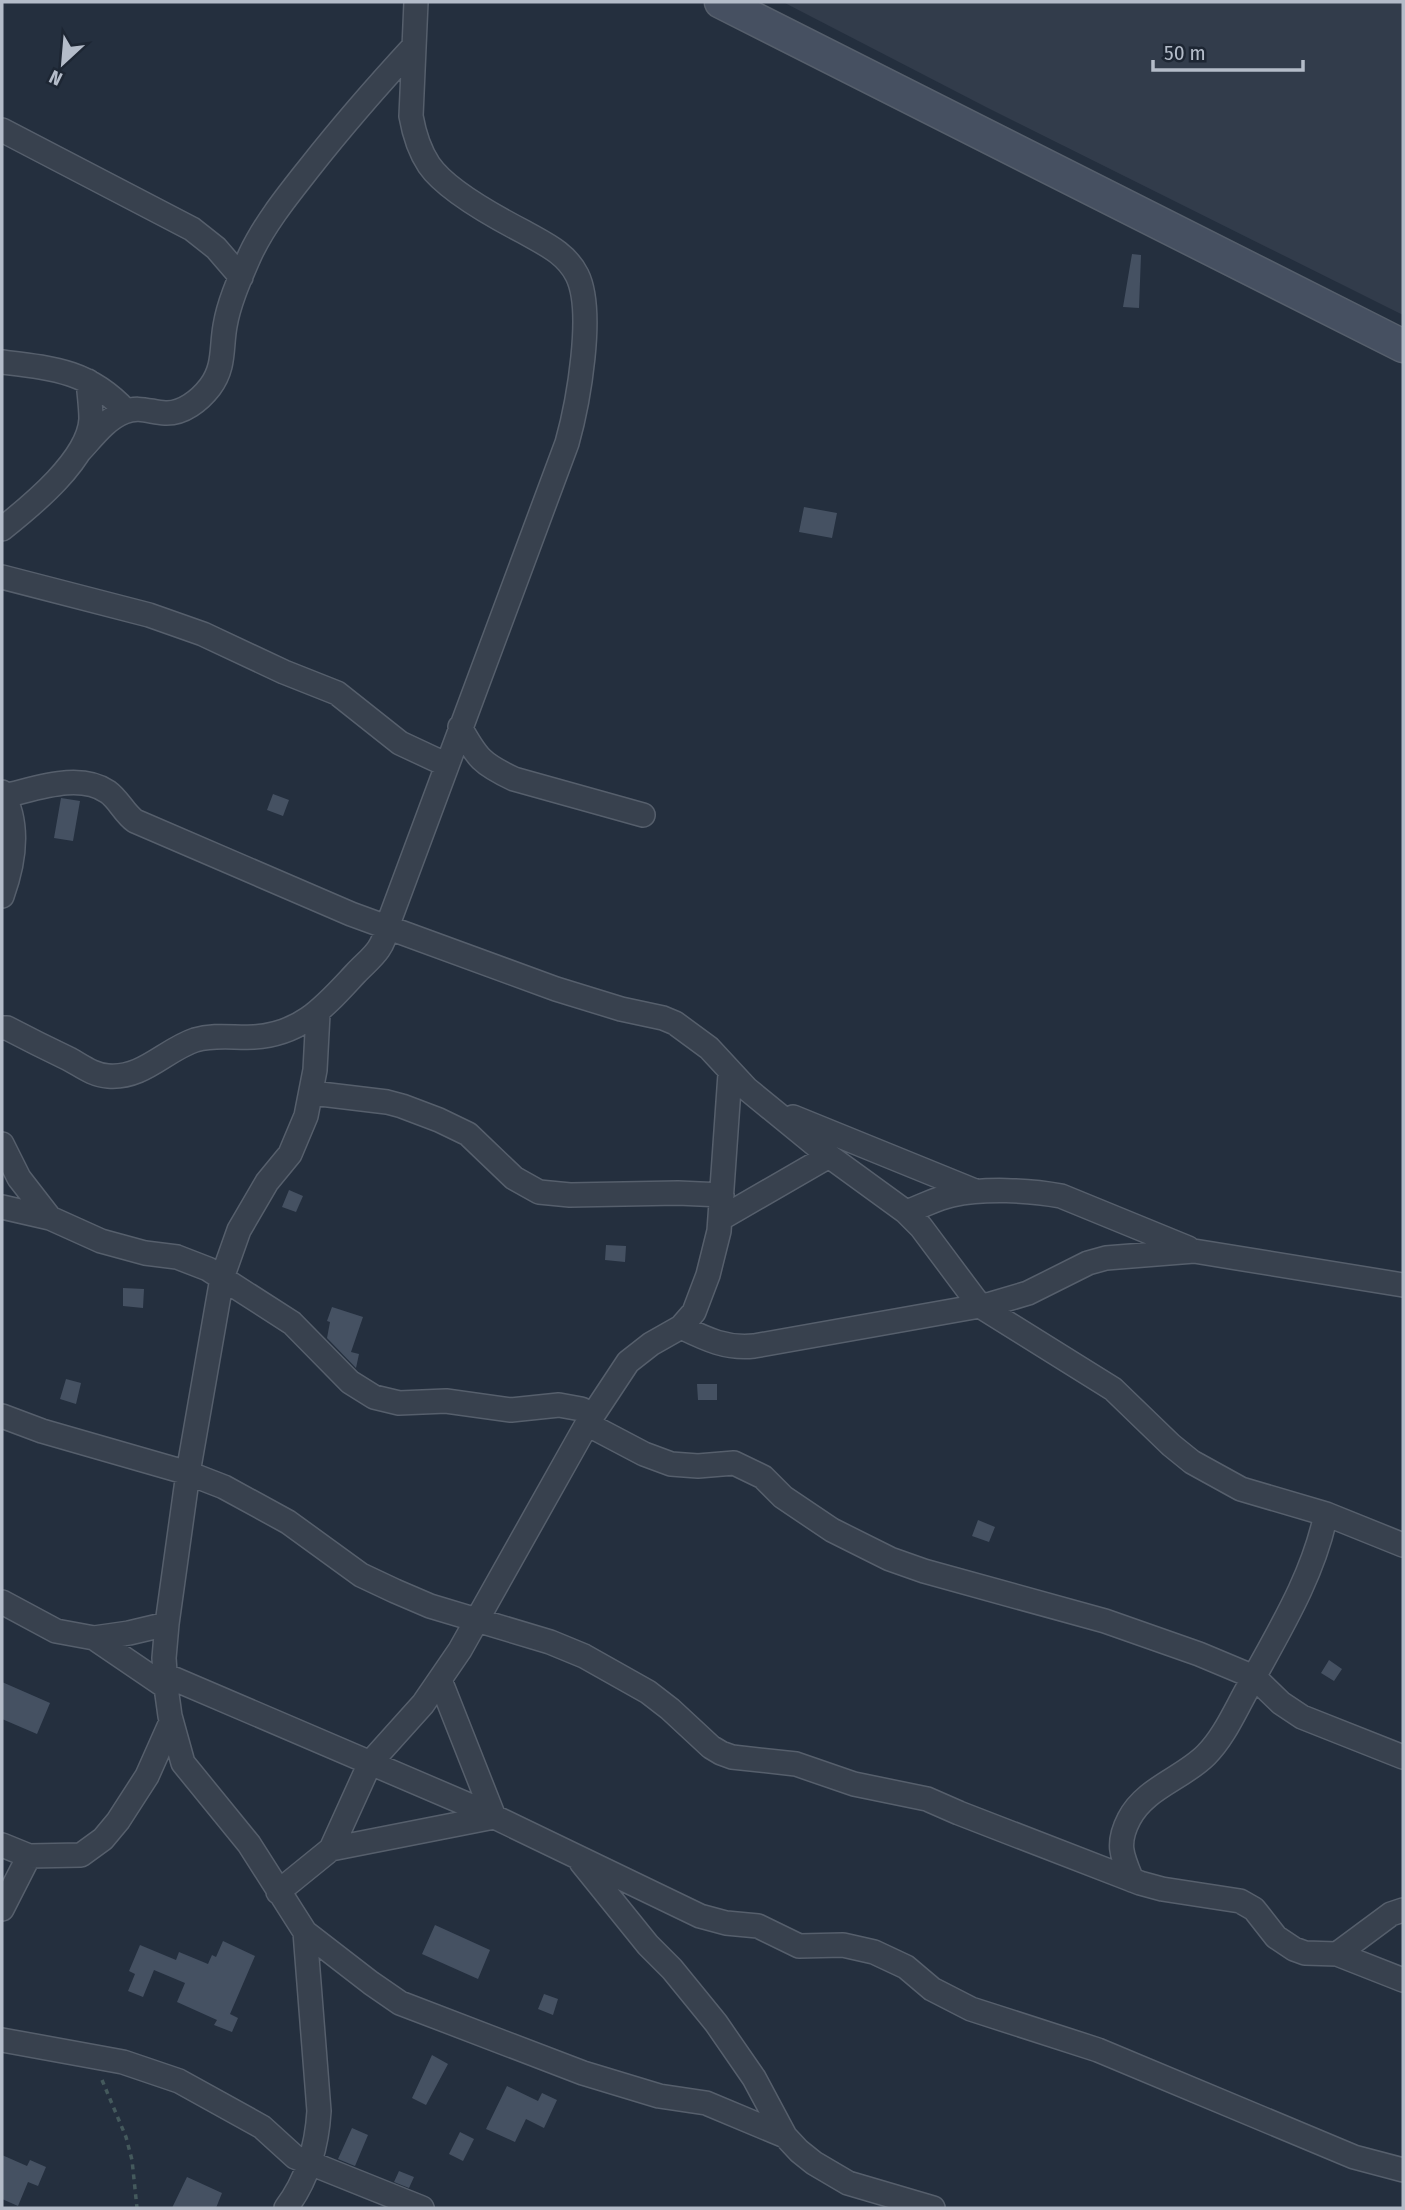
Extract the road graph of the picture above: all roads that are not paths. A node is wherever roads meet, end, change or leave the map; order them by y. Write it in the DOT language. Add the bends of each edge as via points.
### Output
graph roads {
  1 [pos="416,2"];
  2 [pos="721,2"];
  3 [pos="414,46"];
  4 [pos="2,130"];
  5 [pos="241,277"];
  6 [pos="1403,346"];
  7 [pos="2,362"];
  8 [pos="88,381"];
  9 [pos="126,411"];
  10 [pos="80,451"];
  11 [pos="2,529"];
  12 [pos="2,577"];
  13 [pos="460,727"];
  14 [pos="447,765"];
  15 [pos="3,794"];
  16 [pos="643,815"];
  17 [pos="2,897"];
  18 [pos="387,927"];
  19 [pos="318,1014"];
  20 [pos="2,1028"];
  21 [pos="730,1073"];
  22 [pos="312,1093"];
  23 [pos="771,1109"];
  24 [pos="2,1144"];
  25 [pos="829,1156"];
  26 [pos="978,1192"];
  27 [pos="722,1195"];
  28 [pos="2,1207"];
  29 [pos="906,1212"];
  30 [pos="50,1218"];
  31 [pos="720,1219"];
  32 [pos="1194,1251"];
  33 [pos="222,1278"];
  34 [pos="1403,1285"];
  35 [pos="980,1306"];
  36 [pos="681,1327"];
  37 [pos="2,1416"];
  38 [pos="590,1419"];
  39 [pos="188,1473"];
  40 [pos="1326,1514"];
  41 [pos="1403,1545"];
  42 [pos="3,1601"];
  43 [pos="475,1621"];
  44 [pos="167,1624"];
  45 [pos="94,1638"];
  46 [pos="1254,1677"];
  47 [pos="440,1680"];
  48 [pos="166,1681"];
  49 [pos="171,1722"];
  50 [pos="1403,1757"];
  51 [pos="370,1763"];
  52 [pos="494,1816"];
  53 [pos="2,1845"];
  54 [pos="331,1849"];
  55 [pos="29,1856"];
  56 [pos="577,1857"];
  57 [pos="1132,1880"];
  58 [pos="278,1892"];
  59 [pos="2,1909"];
  60 [pos="1403,1910"];
  61 [pos="305,1932"];
  62 [pos="1337,1954"];
  63 [pos="1403,1980"];
  64 [pos="2,2039"];
  65 [pos="785,2136"];
  66 [pos="309,2162"];
  67 [pos="1403,2170"];
  68 [pos="286,2208"];
  69 [pos="422,2208"];
  70 [pos="933,2208"];
  1 -- 3 [label="street"];
  2 -- 6 [label="street"];
  3 -- 5 [label="street" via="287,196 264,229"];
  3 -- 13 [label="street" via="411,116 430,167 470,199 557,250 573,267 586,303 577,401 567,443"];
  4 -- 5 [label="street" via="192,229"];
  5 -- 9 [label="street" via="225,327 223,359 209,387 176,412"];
  7 -- 8 [label="street" via="48,367"];
  8 -- 9 [label="street"];
  8 -- 10 [label="street" via="91,420"];
  9 -- 10 [label="street" via="110,420"];
  10 -- 11 [label="street"];
  12 -- 14 [label="street" via="149,615 203,634 337,693 400,743"];
  13 -- 14 [label="street"];
  13 -- 16 [label="street" via="474,753 514,779"];
  14 -- 18 [label="street"];
  15 -- 17 [label="street" via="14,839"];
  15 -- 18 [label="street" via="66,782 92,785 108,793 140,824"];
  18 -- 19 [label="street" via="380,949"];
  18 -- 21 [label="street" via="587,999 663,1018 699,1039"];
  19 -- 20 [label="street" via="256,1037 198,1039 121,1076 97,1074"];
  19 -- 22 [label="street"];
  21 -- 23 [label="street"];
  21 -- 27 [label="street"];
  22 -- 27 [label="street" via="387,1102 439,1120 468,1134 514,1178 540,1192"];
  22 -- 33 [label="street" via="290,1154 239,1230"];
  23 -- 25 [label="street"];
  23 -- 26 [label="street"];
  24 -- 30 [label="street" via="19,1178"];
  25 -- 29 [label="street"];
  25 -- 31 [label="street"];
  26 -- 29 [label="street" via="951,1195"];
  26 -- 32 [label="street" via="1061,1196"];
  27 -- 31 [label="street"];
  28 -- 30 [label="street"];
  29 -- 35 [label="street"];
  30 -- 33 [label="street" via="101,1241 177,1257"];
  31 -- 36 [label="street" via="698,1303"];
  32 -- 34 [label="street"];
  32 -- 35 [label="street" via="1106,1258 1028,1293"];
  33 -- 38 [label="street" via="292,1323 350,1382 374,1397 399,1404 470,1402 511,1410 559,1405 581,1409"];
  33 -- 39 [label="street"];
  35 -- 36 [label="street" via="741,1347 714,1343"];
  35 -- 40 [label="street" via="1095,1376 1171,1445 1216,1477 1258,1495"];
  36 -- 38 [label="street" via="628,1362"];
  37 -- 39 [label="street"];
  38 -- 43 [label="street"];
  38 -- 46 [label="street" via="644,1454 671,1464 734,1463 748,1469 832,1530 890,1559 1153,1636"];
  39 -- 43 [label="street" via="288,1522 361,1575"];
  39 -- 44 [label="street"];
  40 -- 41 [label="street"];
  40 -- 46 [label="street" via="1305,1583"];
  42 -- 45 [label="street" via="56,1631"];
  43 -- 47 [label="street"];
  43 -- 57 [label="street" via="550,1642 617,1673 663,1703 721,1753 796,1764 854,1784 927,1799"];
  44 -- 45 [label="street"];
  44 -- 48 [label="street"];
  45 -- 48 [label="street"];
  46 -- 50 [label="street" via="1302,1717"];
  46 -- 57 [label="street" via="1207,1754 1146,1797 1130,1816 1121,1852"];
  47 -- 51 [label="street"];
  47 -- 52 [label="street"];
  48 -- 49 [label="street"];
  48 -- 51 [label="street"];
  49 -- 55 [label="street" via="147,1776 103,1839 81,1855"];
  49 -- 58 [label="street" via="183,1763 249,1844"];
  51 -- 52 [label="street"];
  51 -- 54 [label="street"];
  52 -- 54 [label="street"];
  52 -- 56 [label="street"];
  53 -- 55 [label="street"];
  54 -- 58 [label="street"];
  55 -- 59 [label="street"];
  56 -- 65 [label="street" via="716,2023 754,2078"];
  56 -- 67 [label="street" via="715,1921 758,1926 799,1946 843,1945 874,1952 971,2009 1098,2050 1354,2157"];
  57 -- 62 [label="street" via="1240,1901 1294,1950"];
  58 -- 61 [label="street"];
  60 -- 62 [label="street"];
  61 -- 65 [label="street" via="400,2003 583,2073 659,2096 706,2103"];
  61 -- 66 [label="street" via="319,2111"];
  62 -- 63 [label="street"];
  64 -- 66 [label="street" via="152,2071 205,2094 262,2127 295,2157"];
  65 -- 70 [label="street" via="814,2163 848,2183"];
  66 -- 68 [label="street" via="302,2185"];
  66 -- 69 [label="street"];
}
